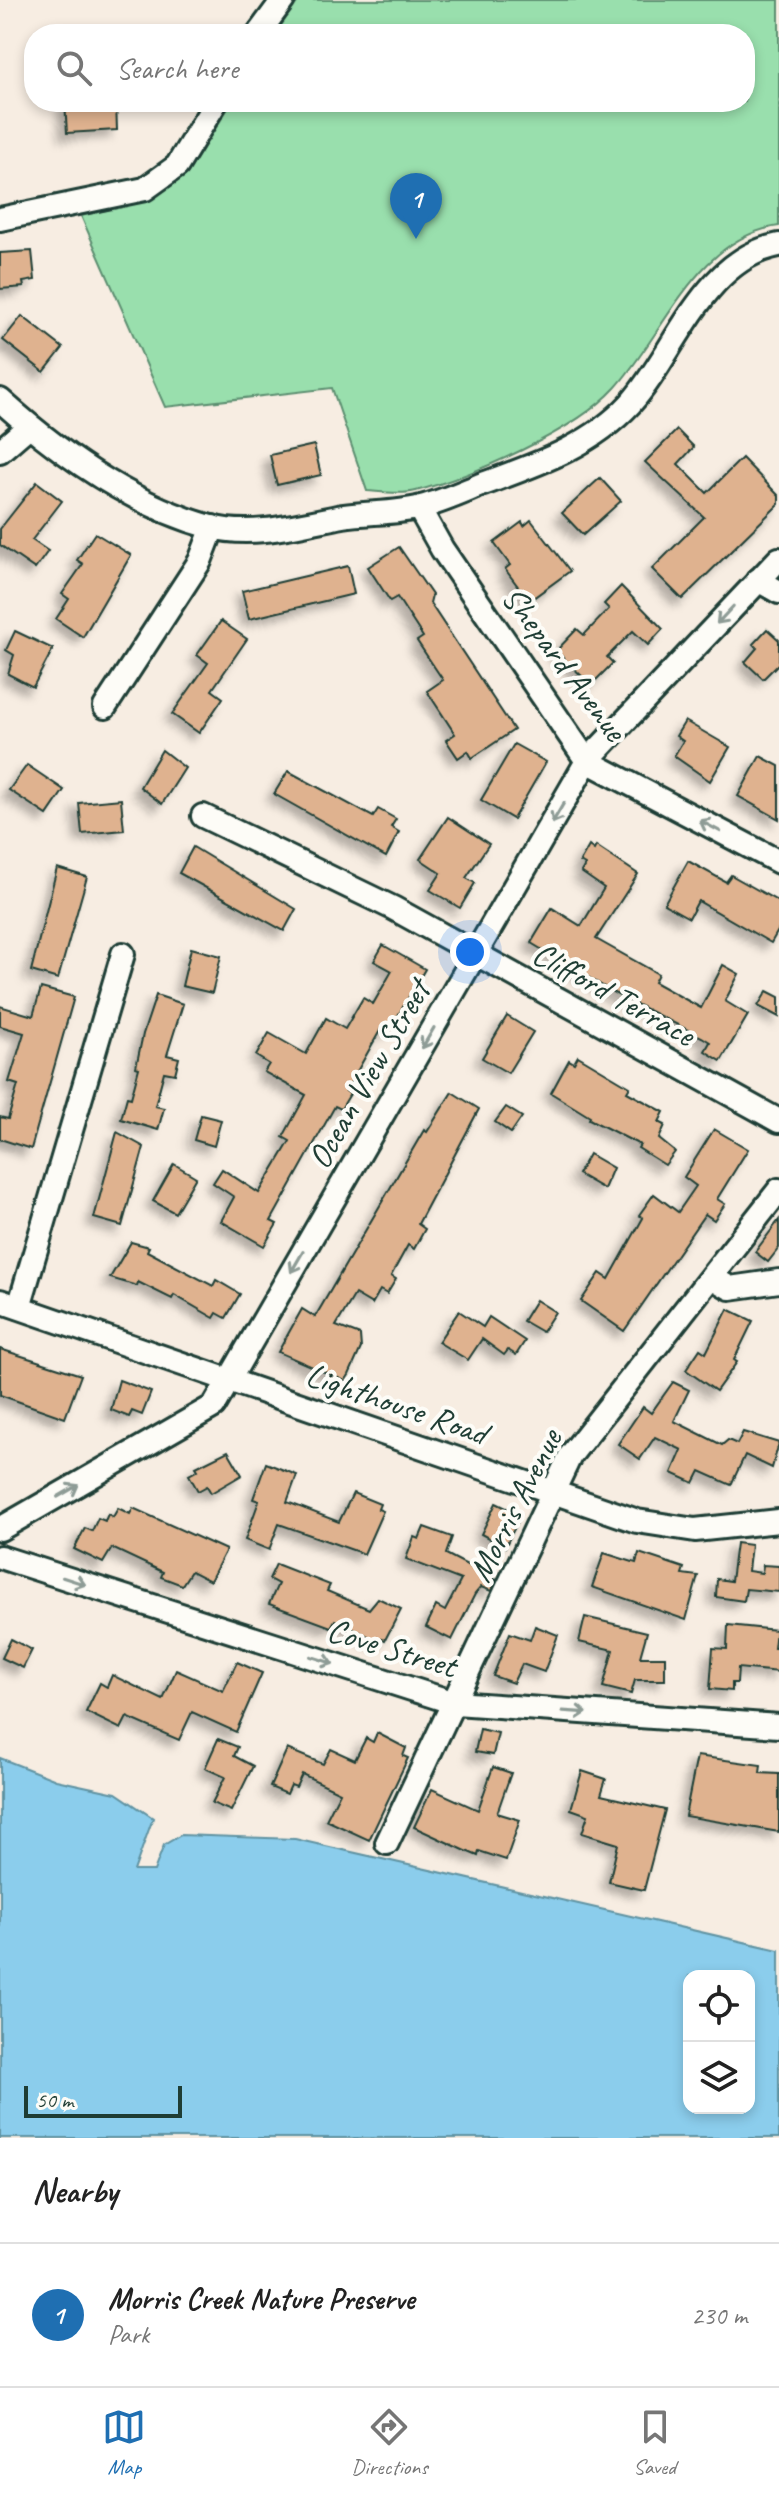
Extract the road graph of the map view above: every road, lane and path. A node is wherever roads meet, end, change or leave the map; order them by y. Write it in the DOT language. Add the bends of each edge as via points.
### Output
graph roads {
  1 [pos="283,0"];
  2 [pos="265,24"];
  3 [pos="210,112"];
  4 [pos="0,219"];
  5 [pos="779,245"];
  6 [pos="0,400"];
  7 [pos="29,426"];
  8 [pos="0,451"];
  9 [pos="419,508"];
  10 [pos="213,527"];
  11 [pos="779,559"];
  12 [pos="758,580"];
  13 [pos="779,592"];
  14 [pos="105,707"];
  15 [pos="587,761"];
  16 [pos="203,816"];
  17 [pos="779,862"];
  18 [pos="123,954"];
  19 [pos="477,957"];
  20 [pos="779,1121"];
  21 [pos="779,1190"];
  22 [pos="713,1278"];
  23 [pos="779,1281"];
  24 [pos="10,1304"];
  25 [pos="227,1380"];
  26 [pos="552,1493"];
  27 [pos="779,1521"];
  28 [pos="0,1529"];
  29 [pos="0,1557"];
  30 [pos="455,1703"];
  31 [pos="779,1726"];
  32 [pos="387,1843"];
  1 -- 2 [label="street"];
  3 -- 4 [label="street" via="177,166 145,189"];
  5 -- 9 [label="street" via="729,268 660,366 601,430 567,452"];
  6 -- 7 [label="street"];
  7 -- 8 [label="street"];
  7 -- 10 [label="street" via="95,472 166,510"];
  9 -- 10 [label="street" via="257,532"];
  9 -- 15 [label="street, Shepard Avenue"];
  10 -- 14 [label="street" via="200,561"];
  11 -- 12 [label="street, Ocean View Street"];
  12 -- 13 [label="street"];
  12 -- 15 [label="street, Ocean View Street, one-way"];
  17 -- 15 [label="street, Shepard Avenue, one-way"];
  15 -- 19 [label="street, Ocean View Street, one-way"];
  16 -- 19 [label="street, Clifford Terrace" via="393,908"];
  18 -- 24 [label="street"];
  19 -- 20 [label="street, Clifford Terrace"];
  19 -- 25 [label="street, Ocean View Street, one-way"];
  21 -- 22 [label="street, Morris Avenue"];
  22 -- 23 [label="street" via="730,1288"];
  22 -- 26 [label="street, Morris Avenue" via="570,1456"];
  24 -- 25 [label="street, Lighthouse Road"];
  25 -- 26 [label="street, Lighthouse Road"];
  28 -- 25 [label="street, Ocean View Street, one-way" via="214,1406"];
  26 -- 27 [label="street, Lighthouse Road" via="637,1521 695,1530"];
  26 -- 30 [label="street, Morris Avenue"];
  29 -- 30 [label="street, Cove Street, one-way"];
  30 -- 31 [label="street, Cove Street, one-way"];
  30 -- 32 [label="street, Morris Avenue"];
}
